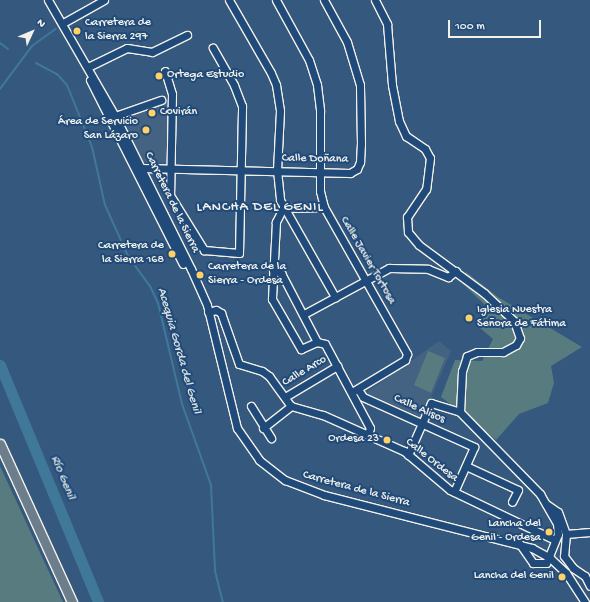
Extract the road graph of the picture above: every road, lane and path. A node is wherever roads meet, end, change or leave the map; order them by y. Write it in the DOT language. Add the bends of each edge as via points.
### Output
graph roads {
  1 [pos="104,0"];
  2 [pos="229,0"];
  3 [pos="276,0"];
  4 [pos="324,0"];
  5 [pos="375,0"];
  6 [pos="52,1"];
  7 [pos="63,23"];
  8 [pos="187,35"];
  9 [pos="74,44"];
  10 [pos="213,48"];
  11 [pos="88,67"];
  12 [pos="165,71"];
  13 [pos="167,97"];
  14 [pos="115,116"];
  15 [pos="123,144"];
  16 [pos="171,166"];
  17 [pos="142,168"];
  18 [pos="241,168"];
  19 [pos="277,170"];
  20 [pos="320,171"];
  21 [pos="151,200"];
  22 [pos="324,207"];
  23 [pos="283,208"];
  24 [pos="273,270"];
  25 [pos="456,271"];
  26 [pos="366,280"];
  27 [pos="335,297"];
  28 [pos="208,312"];
  29 [pos="304,314"];
  30 [pos="317,342"];
  31 [pos="337,366"];
  32 [pos="355,391"];
  33 [pos="284,397"];
  34 [pos="251,406"];
  35 [pos="291,406"];
  36 [pos="460,412"];
  37 [pos="422,424"];
  38 [pos="263,428"];
  39 [pos="368,434"];
  40 [pos="271,438"];
  41 [pos="0,444"];
  42 [pos="408,455"];
  43 [pos="466,466"];
  44 [pos="454,492"];
  45 [pos="512,502"];
  46 [pos="546,504"];
  47 [pos="590,532"];
  48 [pos="566,534"];
  49 [pos="555,540"];
  50 [pos="520,543"];
  51 [pos="550,558"];
  52 [pos="590,586"];
  53 [pos="72,602"];
  54 [pos="585,602"];
  1 -- 7 [label="street"];
  2 -- 19 [label="street" via="276,86 280,112"];
  3 -- 20 [label="street, Calle Javier Tortosa" via="309,60 318,85"];
  4 -- 20 [label="street, Calle Doñana" via="352,55 360,85 362,114 360,162 357,170 350,173"];
  5 -- 25 [label="street" via="387,24 392,85 399,121 406,136 421,146 430,158 426,189 407,217 406,227 419,245"];
  6 -- 7 [label="street, Carretera de la Sierra"];
  7 -- 9 [label="street, Carretera de la Sierra"];
  8 -- 11 [label="street" via="152,52 127,48"];
  9 -- 11 [label="street, Carretera de la Sierra"];
  9 -- 15 [label="street, Carretera de la Sierra"];
  10 -- 18 [label="street" via="234,85 242,106"];
  11 -- 14 [label="street, Carretera de la Sierra"];
  12 -- 13 [label="street"];
  13 -- 14 [label="street"];
  13 -- 16 [label="street"];
  14 -- 17 [label="street, Carretera de la Sierra"];
  15 -- 17 [label="street"];
  15 -- 21 [label="street, Carretera de la Sierra"];
  16 -- 17 [label="street, Calle Doñana"];
  16 -- 18 [label="street, Calle Doñana"];
  16 -- 18 [label="street" via="170,195 204,250 239,252"];
  17 -- 21 [label="street"];
  17 -- 28 [label="street, Carretera de la Sierra" via="188,262"];
  18 -- 19 [label="street, Calle Doñana"];
  19 -- 20 [label="street, Calle Doñana"];
  19 -- 23 [label="street"];
  20 -- 22 [label="street, Calle Javier Tortosa" via="320,191"];
  21 -- 28 [label="street, Carretera de la Sierra"];
  22 -- 23 [label="street"];
  22 -- 26 [label="street, Calle Javier Tortosa"];
  23 -- 24 [label="street" via="276,222"];
  23 -- 27 [label="street"];
  24 -- 29 [label="street" via="281,273"];
  24 -- 30 [label="street" via="272,299 301,349"];
  25 -- 26 [label="street" via="448,277 428,269 389,268"];
  25 -- 36 [label="street" via="514,322 520,338 516,345 503,352 477,352 467,356 462,371"];
  26 -- 27 [label="street"];
  26 -- 32 [label="street, Calle Javier Tortosa" via="407,357"];
  27 -- 29 [label="street"];
  28 -- 33 [label="street" via="216,310 221,313 239,364 262,371"];
  28 -- 50 [label="street, Carretera de la Sierra" via="237,428 249,449 271,471 299,487 324,495"];
  29 -- 30 [label="street"];
  30 -- 31 [label="street" via="325,344"];
  31 -- 32 [label="street"];
  31 -- 33 [label="street, Calle Arco"];
  32 -- 37 [label="street, Calle Alisos" via="363,398"];
  32 -- 39 [label="street" via="370,428"];
  33 -- 35 [label="street"];
  34 -- 38 [label="street"];
  35 -- 38 [label="street"];
  35 -- 39 [label="street, Calle Ordesa" via="323,415"];
  36 -- 37 [label="street" via="431,403"];
  36 -- 46 [label="street"];
  37 -- 42 [label="street"];
  37 -- 43 [label="street, Calle Alisos" via="474,447"];
  38 -- 40 [label="street"];
  39 -- 42 [label="street, Calle Ordesa"];
  41 -- 53 [label="main road"];
  42 -- 44 [label="street, Calle Ordesa"];
  43 -- 44 [label="street"];
  43 -- 45 [label="street" via="518,490"];
  44 -- 49 [label="street, Calle Ordesa"];
  46 -- 48 [label="street" via="558,512"];
  46 -- 49 [label="street" via="559,530"];
  47 -- 48 [label="street"];
  48 -- 52 [label="street" via="564,556 573,568 585,576"];
  49 -- 51 [label="street"];
  50 -- 51 [label="street, Carretera de la Sierra"];
  50 -- 51 [label="street" via="533,563 542,564"];
  51 -- 54 [label="street, Carretera de la Sierra" via="566,572"];
}
